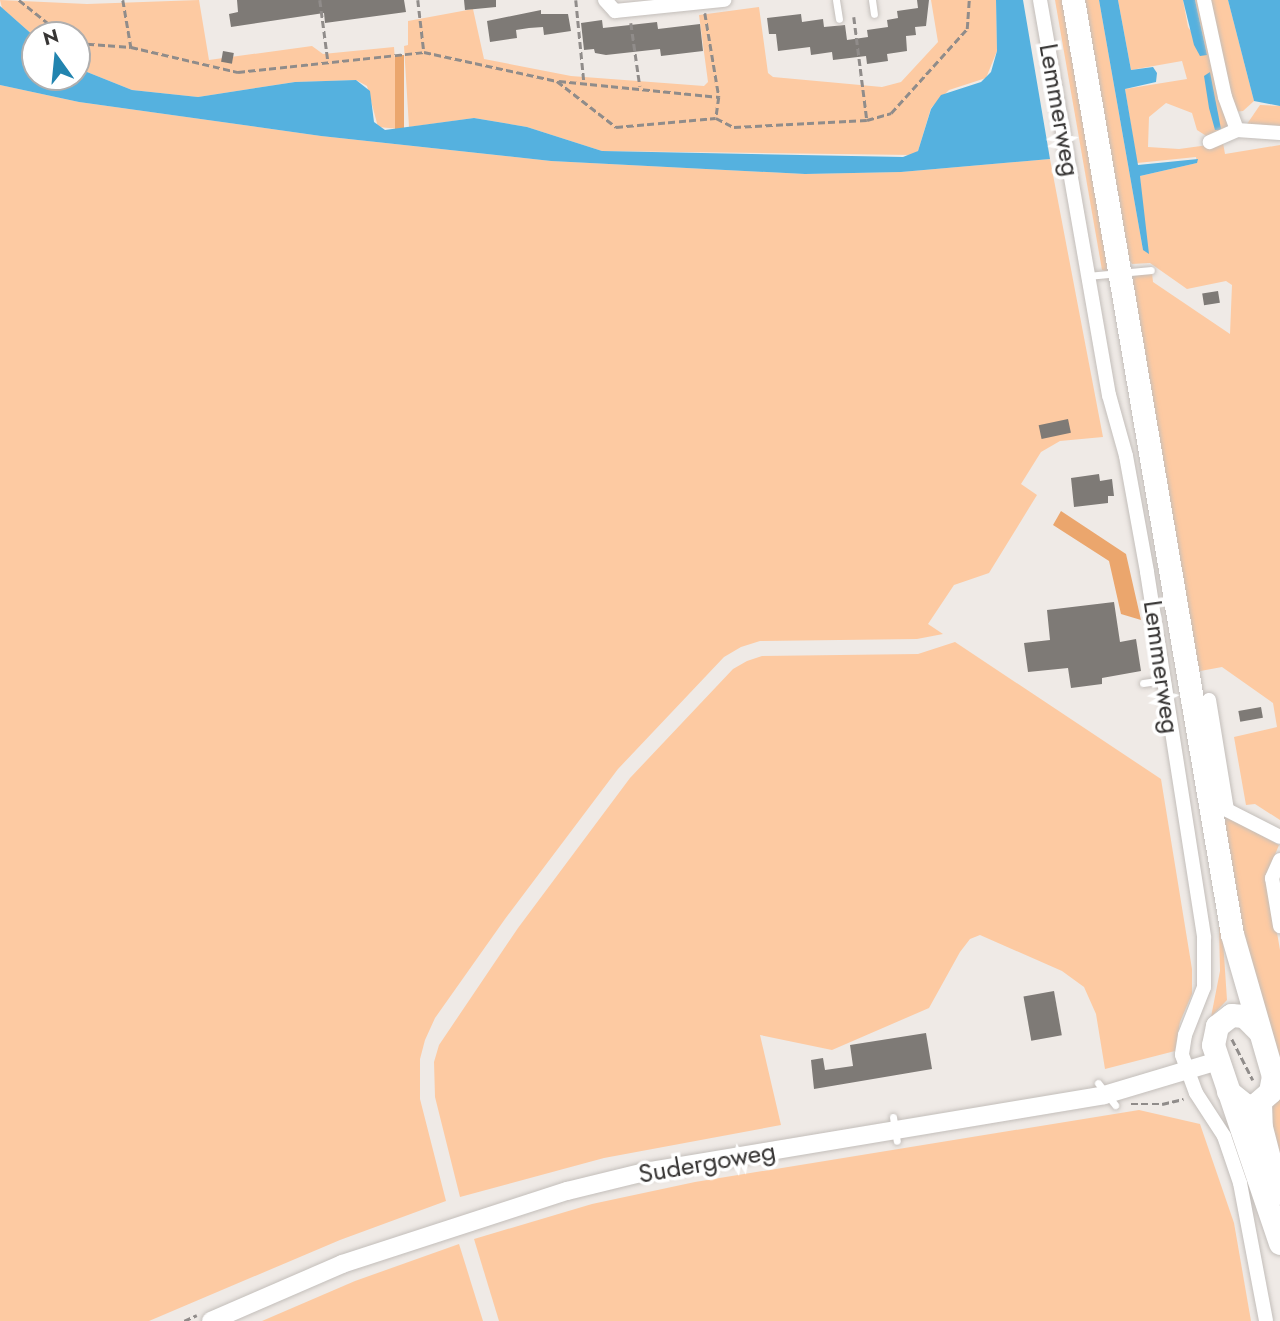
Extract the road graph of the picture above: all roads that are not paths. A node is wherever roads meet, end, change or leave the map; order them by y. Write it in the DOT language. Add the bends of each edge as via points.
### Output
graph roads {
  1 [pos="605,0"];
  2 [pos="724,0"];
  3 [pos="836,0"];
  4 [pos="872,0"];
  5 [pos="1040,0"];
  6 [pos="1073,0"];
  7 [pos="1204,0"];
  8 [pos="874,14"];
  9 [pos="839,19"];
  10 [pos="1237,130"];
  11 [pos="1280,133"];
  12 [pos="1210,142"];
  13 [pos="1151,270"];
  14 [pos="1119,271"];
  15 [pos="1088,276"];
  16 [pos="1164,680"];
  17 [pos="1143,683"];
  18 [pos="1212,707"];
  19 [pos="1280,837"];
  20 [pos="1280,859"];
  21 [pos="1280,926"];
  22 [pos="1232,934"];
  23 [pos="1228,1025"];
  24 [pos="1258,1030"];
  25 [pos="1218,1061"];
  26 [pos="1187,1072"];
  27 [pos="1267,1081"];
  28 [pos="1228,1091"];
  29 [pos="1280,1203"];
  30 [pos="1280,1243"];
  31 [pos="211,1321"];
  32 [pos="1266,1321"];
  1 -- 2 [label="street" via="615,11 629,11"];
  3 -- 9 [label="lane"];
  4 -- 8 [label="lane"];
  5 -- 15 [label="street, Lemmerweg"];
  6 -- 14 [label="main road, Lemmerweg"];
  7 -- 10 [label="street" via="1226,103"];
  10 -- 11 [label="street"];
  10 -- 12 [label="street"];
  13 -- 14 [label="lane"];
  14 -- 15 [label="lane"];
  14 -- 22 [label="main road, Lemmerweg"];
  15 -- 16 [label="street, Lemmerweg" via="1111,401 1128,464"];
  16 -- 17 [label="lane"];
  16 -- 26 [label="street, Lemmerweg" via="1205,953 1202,993 1182,1044"];
  18 -- 19 [label="street, Lemmerweg" via="1227,810"];
  20 -- 21 [label="street" via="1272,878"];
  22 -- 23 [label="main road, Lemmerweg"];
  22 -- 24 [label="main road, Lemmerweg"];
  23 -- 24 [label="main road" via="1244,1016"];
  23 -- 25 [label="main road, Lemmerweg" via="1213,1035"];
  24 -- 27 [label="main road, Lemmerweg"];
  25 -- 26 [label="street, Sudergoweg"];
  25 -- 28 [label="main road, Lemmerweg"];
  26 -- 31 [label="street, Sudergoweg" via="1107,1094 645,1172 567,1191 460,1222 342,1264"];
  26 -- 32 [label="street, Lemmerweg" via="1219,1125 1240,1183"];
  27 -- 28 [label="main road" via="1245,1105"];
  27 -- 29 [label="main road" via="1261,1127"];
  28 -- 30 [label="main road"];
}
